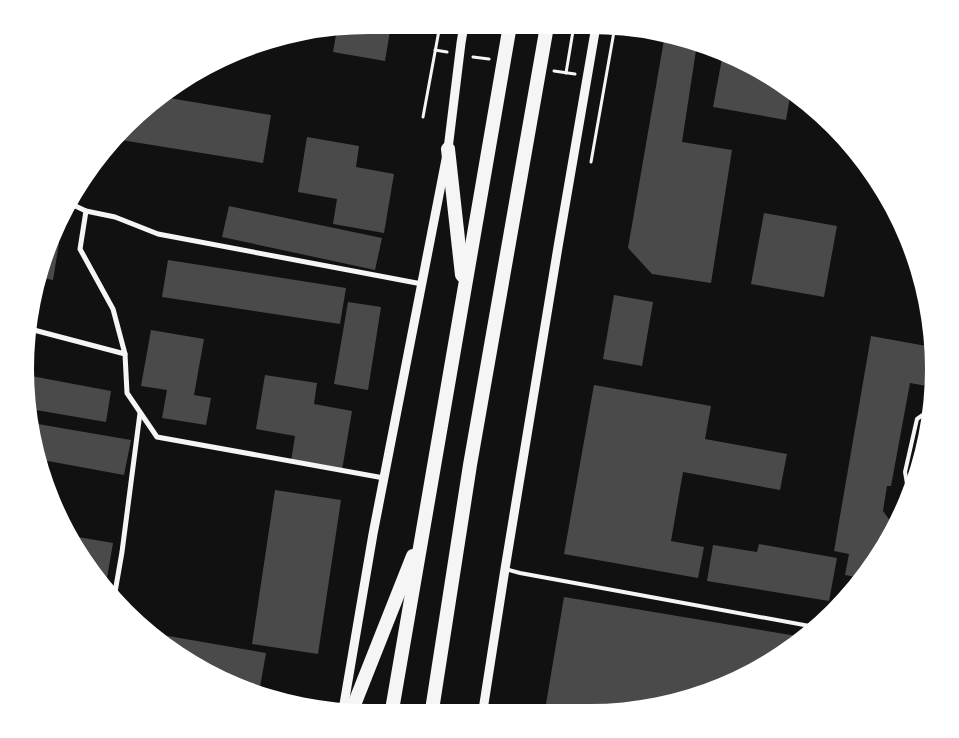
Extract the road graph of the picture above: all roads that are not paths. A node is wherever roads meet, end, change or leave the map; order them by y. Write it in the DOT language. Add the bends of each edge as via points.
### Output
graph roads {
  1 [pos="462,34"];
  2 [pos="508,34"];
  3 [pos="546,34"];
  4 [pos="595,34"];
  5 [pos="448,149"];
  6 [pos="76,206"];
  7 [pos="86,211"];
  8 [pos="422,284"];
  9 [pos="464,292"];
  10 [pos="36,331"];
  11 [pos="125,354"];
  12 [pos="140,413"];
  13 [pos="922,415"];
  14 [pos="384,478"];
  15 [pos="907,478"];
  16 [pos="424,528"];
  17 [pos="505,569"];
  18 [pos="116,588"];
  19 [pos="806,625"];
  20 [pos="344,704"];
  21 [pos="354,704"];
  22 [pos="393,704"];
  23 [pos="433,704"];
  24 [pos="484,704"];
  1 -- 5 [label="street"];
  2 -- 9 [label="highway"];
  3 -- 23 [label="highway" via="470,465"];
  4 -- 17 [label="street"];
  5 -- 8 [label="street"];
  5 -- 9 [label="highway"];
  6 -- 7 [label="street"];
  7 -- 8 [label="street" via="115,217 158,234"];
  7 -- 11 [label="street" via="80,249 113,309"];
  8 -- 14 [label="street"];
  9 -- 16 [label="highway"];
  10 -- 11 [label="street"];
  11 -- 12 [label="street" via="127,393"];
  12 -- 14 [label="street" via="157,437"];
  12 -- 18 [label="street"];
  13 -- 15 [label="lane" via="917,418"];
  14 -- 20 [label="street"];
  16 -- 21 [label="highway"];
  16 -- 22 [label="highway"];
  17 -- 19 [label="lane"];
  17 -- 24 [label="street"];
}
